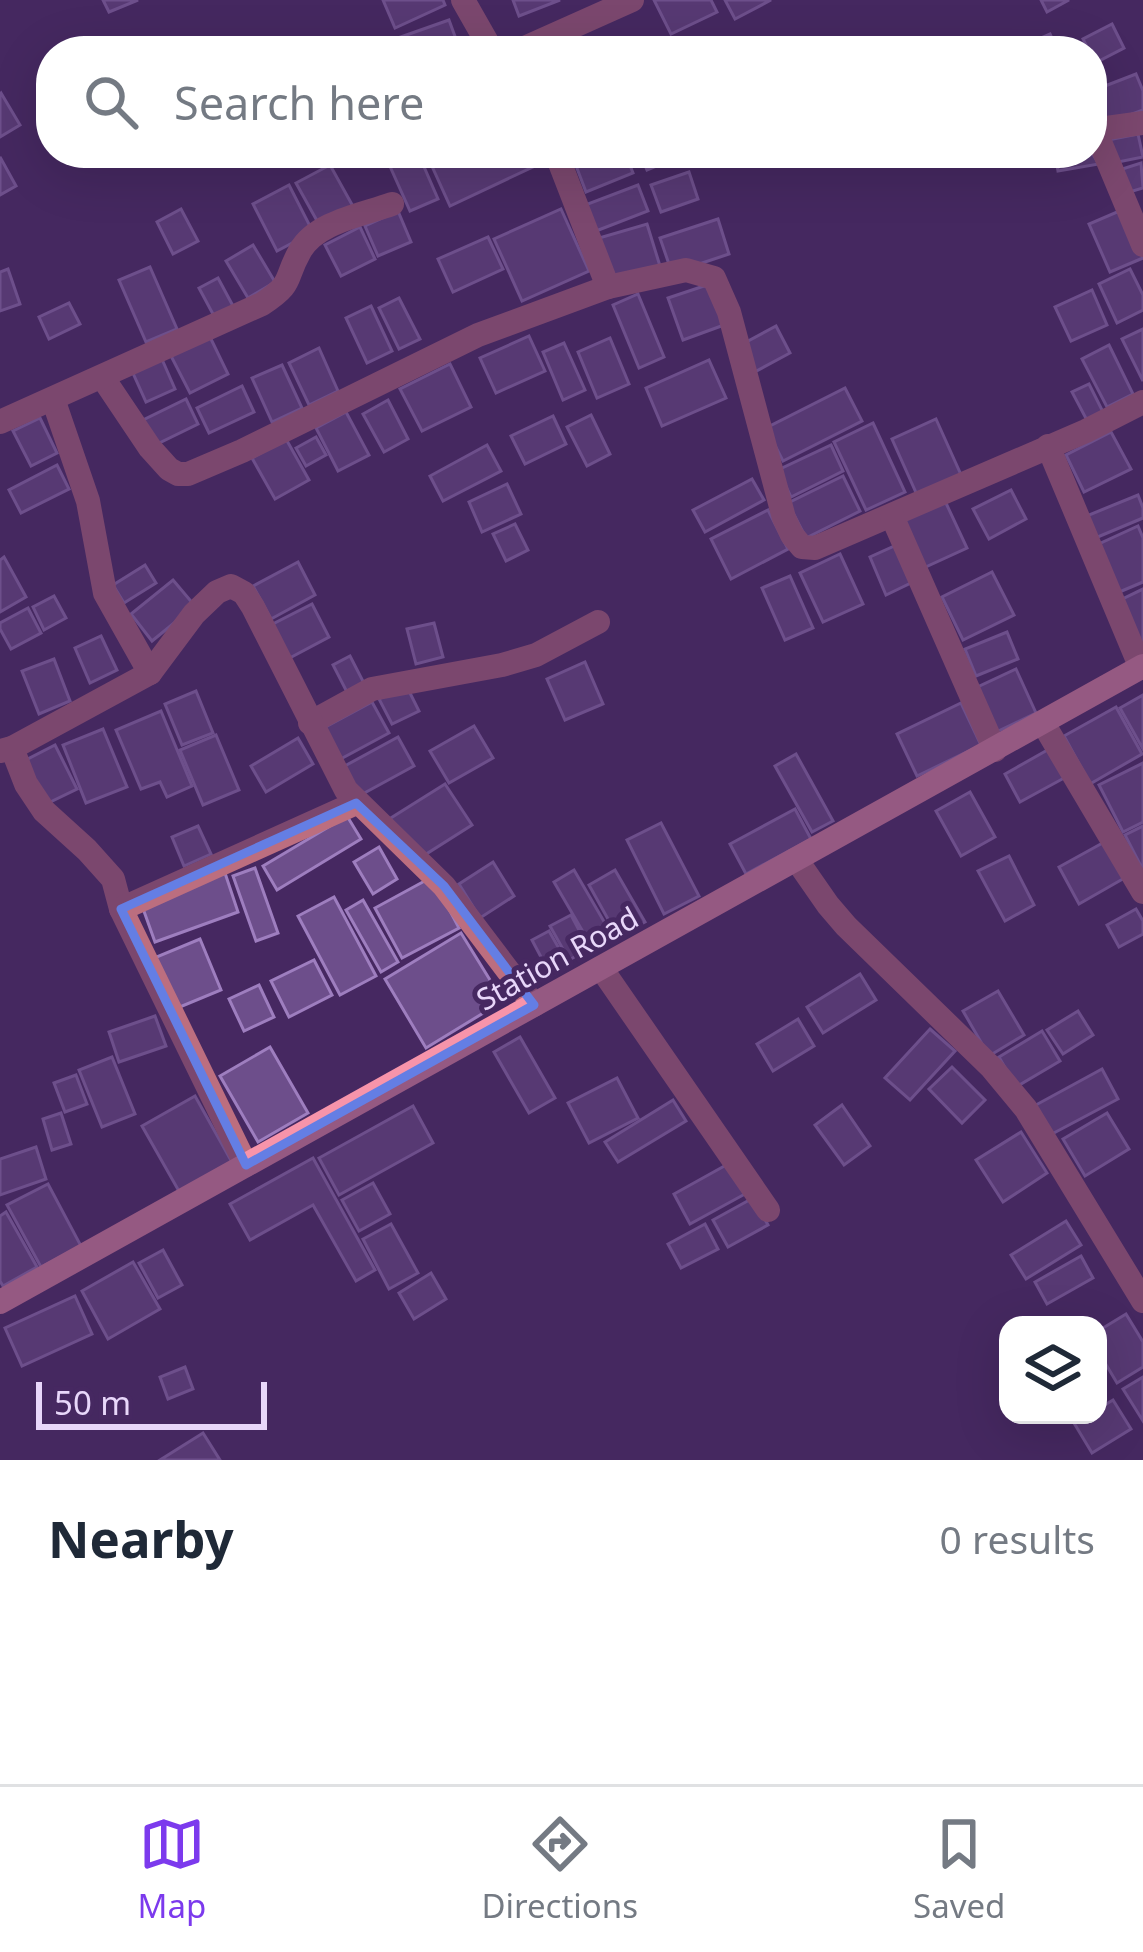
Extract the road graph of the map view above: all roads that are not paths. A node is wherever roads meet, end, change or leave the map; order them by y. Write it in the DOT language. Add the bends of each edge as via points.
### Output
graph roads {
  1 [pos="464,0"];
  2 [pos="632,0"];
  3 [pos="484,36"];
  4 [pos="552,36"];
  5 [pos="1143,123"];
  6 [pos="1107,128"];
  7 [pos="1107,162"];
  8 [pos="562,168"];
  9 [pos="392,204"];
  10 [pos="1143,245"];
  11 [pos="608,287"];
  12 [pos="103,377"];
  13 [pos="53,399"];
  14 [pos="1143,402"];
  15 [pos="0,422"];
  16 [pos="1048,446"];
  17 [pos="892,516"];
  18 [pos="598,622"];
  19 [pos="1142,667"];
  20 [pos="150,673"];
  21 [pos="310,723"];
  22 [pos="1043,723"];
  23 [pos="6,749"];
  24 [pos="994,750"];
  25 [pos="356,803"];
  26 [pos="796,859"];
  27 [pos="1143,892"];
  28 [pos="121,909"];
  29 [pos="601,968"];
  30 [pos="534,1005"];
  31 [pos="246,1165"];
  32 [pos="768,1210"];
  33 [pos="0,1301"];
  34 [pos="1143,1301"];
  1 -- 3 [label="street"];
  2 -- 4 [label="street"];
  5 -- 6 [label="street"];
  7 -- 10 [label="street"];
  8 -- 11 [label="street"];
  9 -- 12 [label="street" via="322,229 300,249 284,289 262,304"];
  11 -- 12 [label="street" via="478,335 188,474 169,469 150,448"];
  11 -- 17 [label="street" via="686,270 714,278 784,518 802,547"];
  12 -- 13 [label="street"];
  13 -- 15 [label="street"];
  13 -- 20 [label="street" via="88,501 105,593"];
  14 -- 16 [label="street"];
  16 -- 17 [label="street"];
  16 -- 19 [label="street"];
  17 -- 24 [label="street"];
  18 -- 21 [label="street" via="536,655 372,689"];
  19 -- 22 [label="main road, Station Road"];
  20 -- 21 [label="street" via="194,614 231,586 253,607"];
  20 -- 23 [label="street"];
  21 -- 25 [label="street"];
  22 -- 24 [label="main road, Station Road"];
  22 -- 27 [label="street"];
  23 -- 28 [label="street" via="44,812 113,879"];
  24 -- 26 [label="main road, Station Road"];
  25 -- 28 [label="street"];
  25 -- 30 [label="street" via="444,886"];
  26 -- 29 [label="main road, Station Road"];
  26 -- 34 [label="street" via="846,926 1026,1108"];
  28 -- 31 [label="street"];
  29 -- 30 [label="main road, Station Road"];
  29 -- 32 [label="street"];
  30 -- 31 [label="main road, Station Road"];
  31 -- 33 [label="main road, Station Road"];
}
